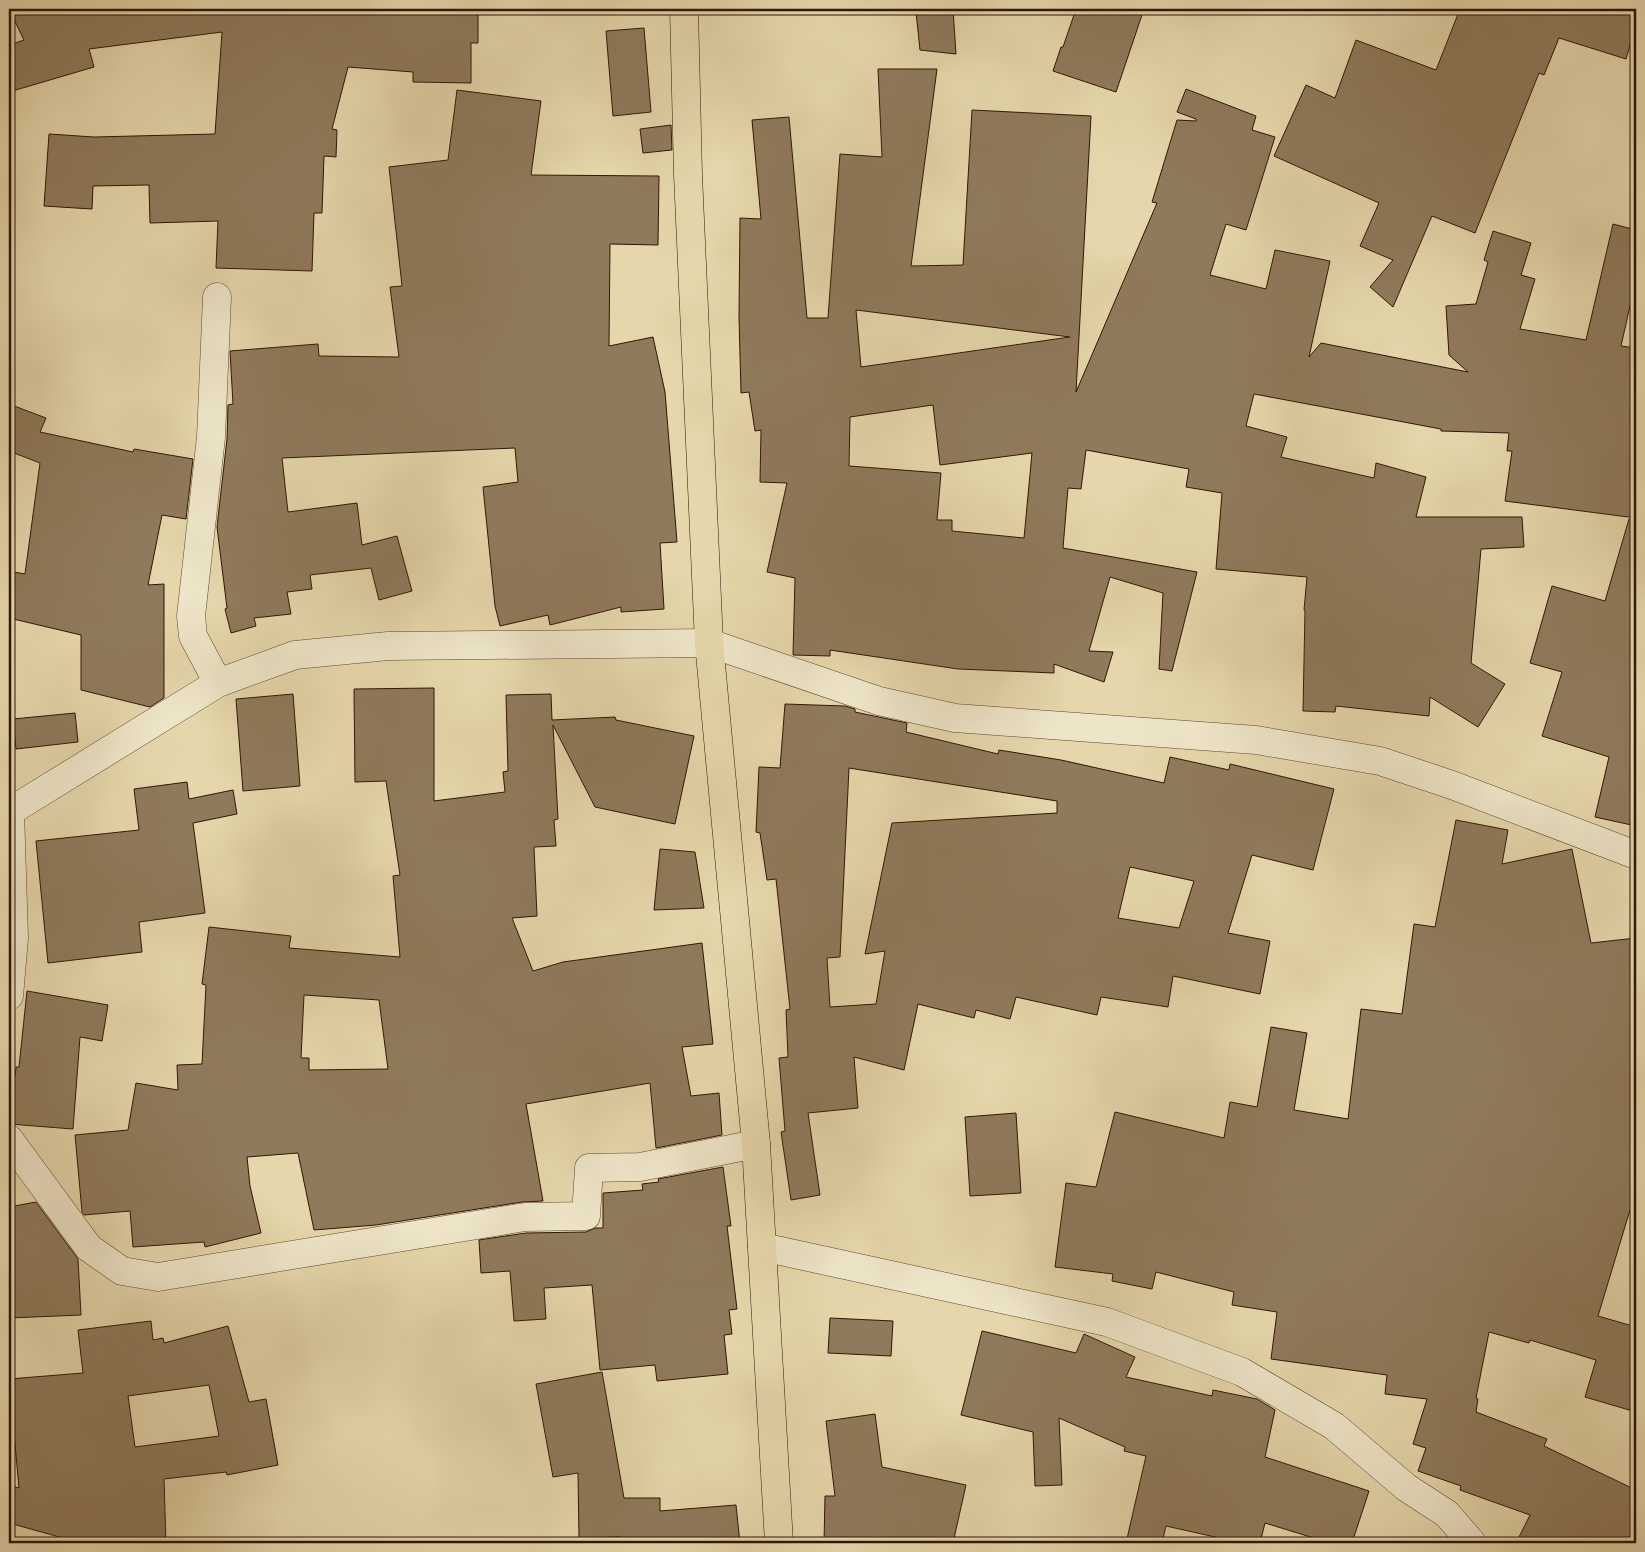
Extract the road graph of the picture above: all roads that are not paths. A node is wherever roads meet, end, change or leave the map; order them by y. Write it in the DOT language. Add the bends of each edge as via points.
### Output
graph roads {
  1 [pos="684,9"];
  2 [pos="217,297"];
  3 [pos="709,643"];
  4 [pos="218,683"];
  5 [pos="9,811"];
  6 [pos="1636,855"];
  7 [pos="9,996"];
  8 [pos="9,1140"];
  9 [pos="756,1144"];
  10 [pos="762,1247"];
  11 [pos="779,1543"];
  12 [pos="1472,1543"];
  1 -- 3 [label="main road" via="688,175"];
  2 -- 4 [label="street" via="211,437 191,616 193,636"];
  3 -- 4 [label="street" via="388,646 296,656"];
  3 -- 6 [label="street" via="879,701 955,718 1256,740 1380,761"];
  3 -- 9 [label="main road"];
  4 -- 5 [label="street"];
  5 -- 7 [label="street" via="14,938"];
  8 -- 9 [label="street" via="89,1248 122,1271 158,1277 525,1217 586,1216 589,1168 640,1168"];
  9 -- 10 [label="main road"];
  10 -- 11 [label="main road"];
  10 -- 12 [label="street" via="1107,1322 1242,1372 1334,1426 1407,1488 1447,1514"];
}
